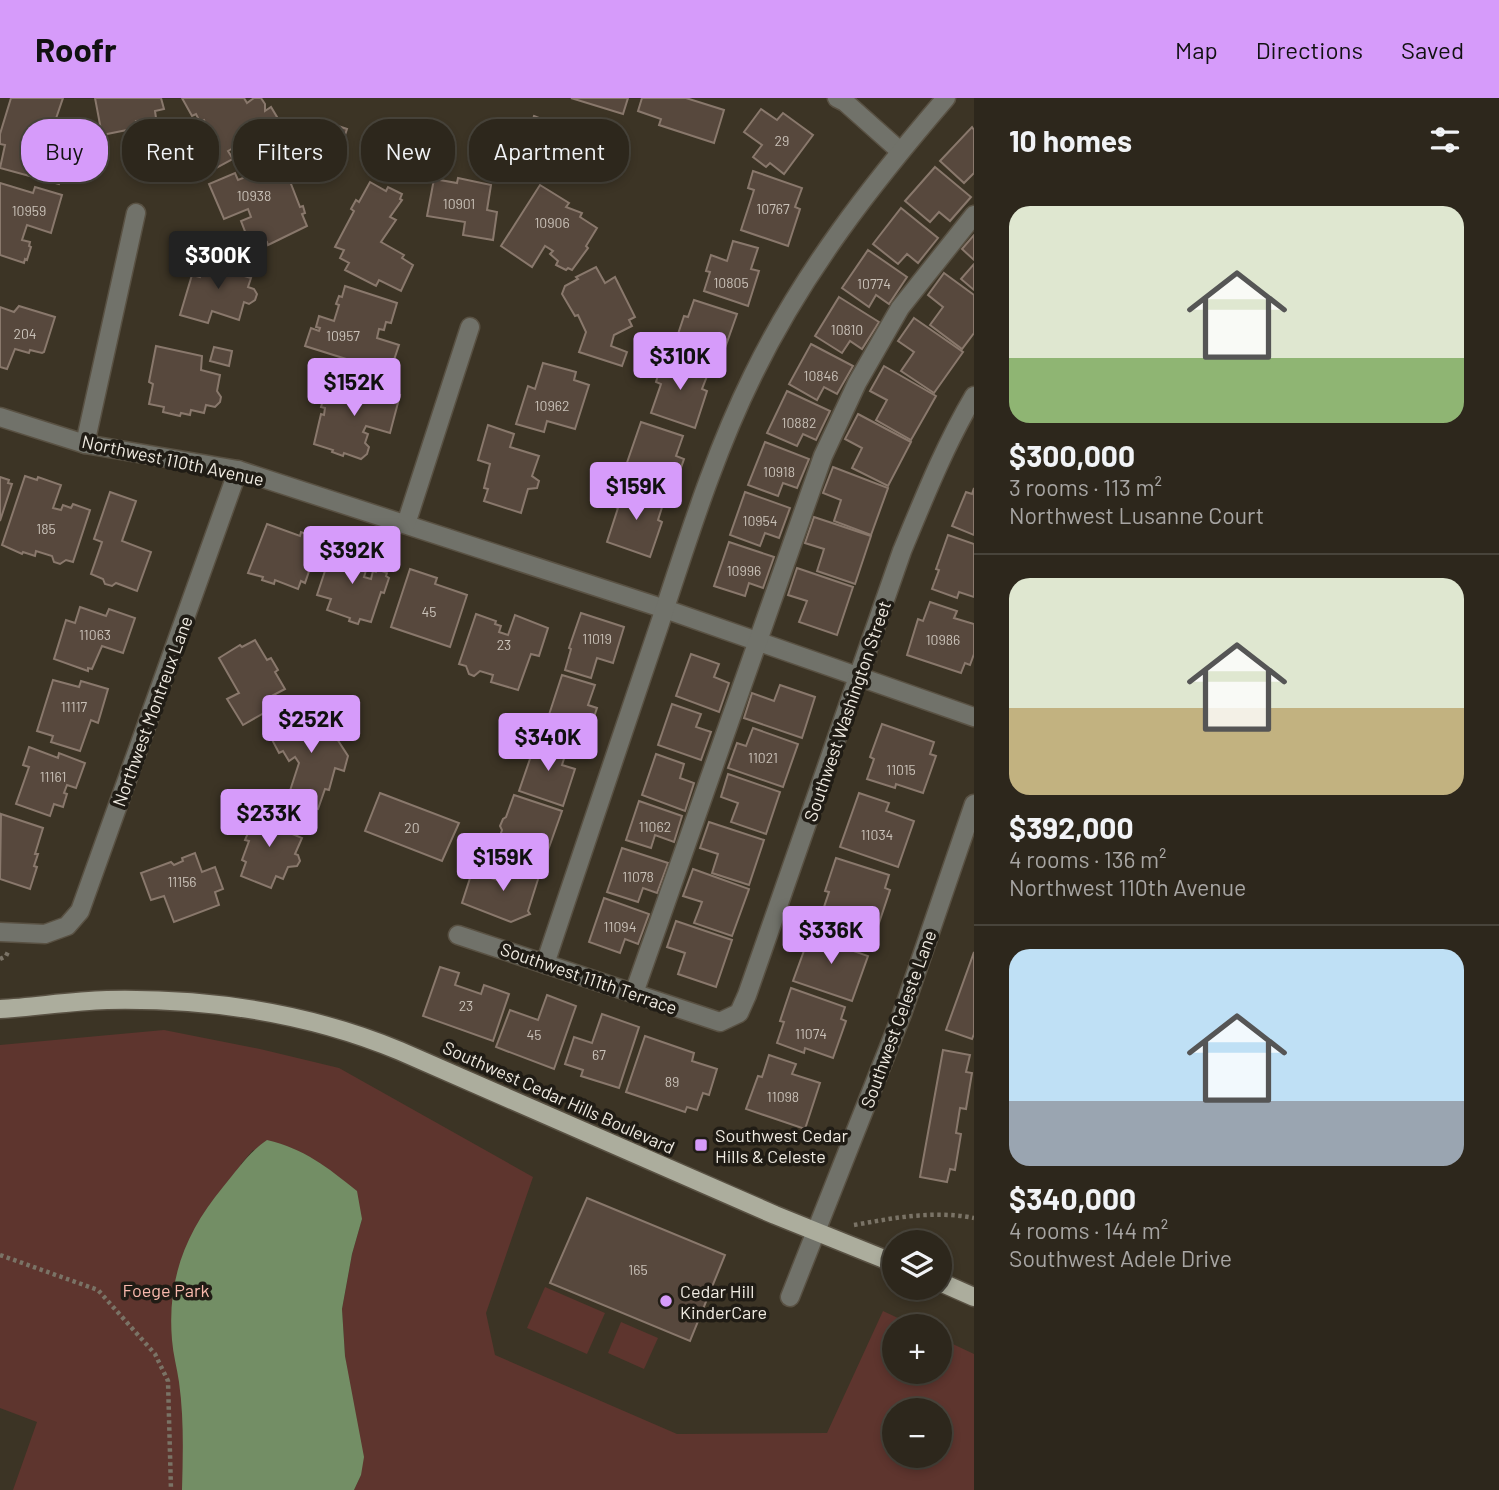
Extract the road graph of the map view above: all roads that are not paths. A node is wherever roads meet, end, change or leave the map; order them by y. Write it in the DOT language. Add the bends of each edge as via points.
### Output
graph roads {
  1 [pos="837,98"];
  2 [pos="946,98"];
  3 [pos="900,151"];
  4 [pos="136,213"];
  5 [pos="974,215"];
  6 [pos="470,327"];
  7 [pos="974,396"];
  8 [pos="0,417"];
  9 [pos="85,444"];
  10 [pos="238,470"];
  11 [pos="406,524"];
  12 [pos="665,609"];
  13 [pos="756,641"];
  14 [pos="859,677"];
  15 [pos="974,717"];
  16 [pos="974,804"];
  17 [pos="0,932"];
  18 [pos="458,934"];
  19 [pos="545,964"];
  20 [pos="634,993"];
  21 [pos="0,1009"];
  22 [pos="720,1023"];
  23 [pos="816,1232"];
  24 [pos="882,1258"];
  25 [pos="952,1287"];
  26 [pos="790,1297"];
  27 [pos="974,1297"];
  1 -- 3 [label="street"];
  2 -- 3 [label="street"];
  3 -- 12 [label="street" via="842,224 753,375 714,463"];
  4 -- 9 [label="street"];
  5 -- 13 [label="street" via="900,308 857,383 823,456"];
  6 -- 11 [label="street"];
  7 -- 14 [label="street, Southwest Washington Street" via="929,485"];
  8 -- 9 [label="street, Northwest 110th Avenue"];
  9 -- 10 [label="street, Northwest 110th Avenue"];
  10 -- 11 [label="street, Northwest 110th Avenue"];
  10 -- 17 [label="street, Northwest Montreux Lane" via="80,911 67,926 45,934"];
  11 -- 12 [label="street, Northwest 110th Avenue"];
  12 -- 13 [label="street, Northwest 110th Avenue"];
  12 -- 19 [label="street"];
  13 -- 14 [label="street, Northwest 110th Avenue"];
  13 -- 20 [label="street"];
  14 -- 15 [label="street, Northwest 110th Avenue"];
  14 -- 22 [label="street, Southwest Washington Street" via="747,995 738,1013"];
  16 -- 23 [label="street, Southwest Celeste Lane" via="902,1014"];
  18 -- 19 [label="street, Southwest 111th Terrace"];
  19 -- 20 [label="street, Southwest 111th Terrace"];
  20 -- 22 [label="street, Southwest 111th Terrace"];
  21 -- 23 [label="main road, Southwest Cedar Hills Boulevard" via="161,1000 274,1012 362,1036"];
  23 -- 24 [label="main road, Southwest Cedar Hills Boulevard"];
  23 -- 26 [label="street, Southwest Celeste Lane"];
  25 -- 27 [label="main road"];
}
